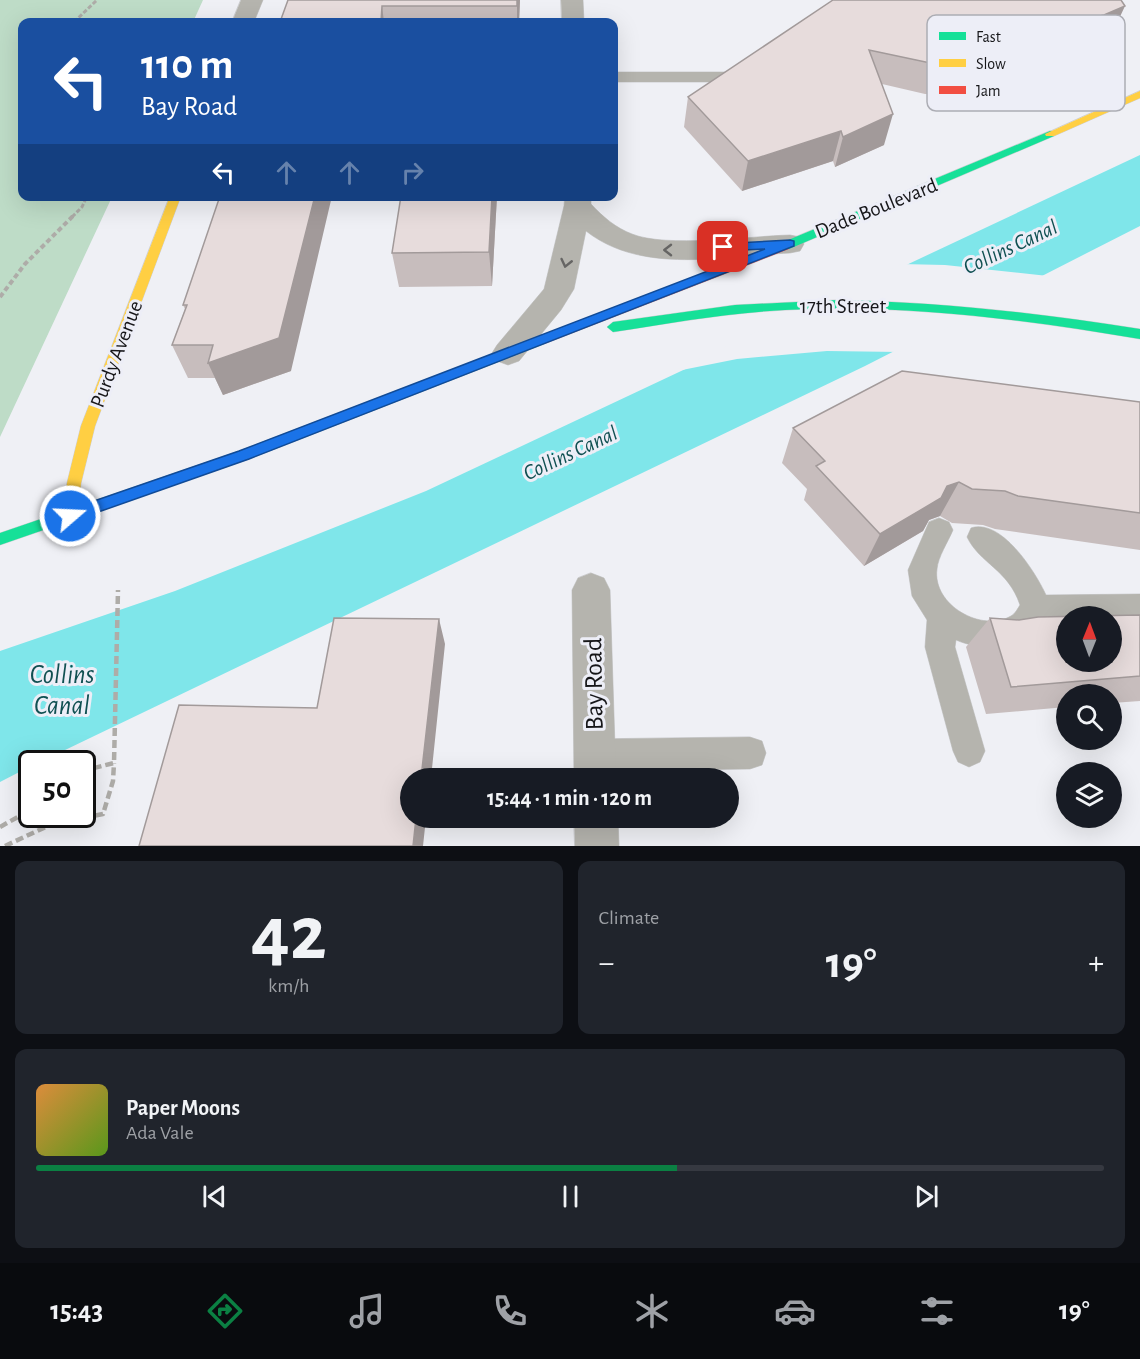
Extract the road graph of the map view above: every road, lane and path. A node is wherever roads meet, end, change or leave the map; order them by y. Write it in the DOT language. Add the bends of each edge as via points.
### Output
graph roads {
  1 [pos="97,0"];
  2 [pos="252,0"];
  3 [pos="572,0"];
  4 [pos="78,18"];
  5 [pos="245,18"];
  6 [pos="573,18"];
  7 [pos="618,77"];
  8 [pos="738,77"];
  9 [pos="1140,94"];
  10 [pos="1125,101"];
  11 [pos="1102,111"];
  12 [pos="85,201"];
  13 [pos="174,201"];
  14 [pos="578,201"];
  15 [pos="790,244"];
  16 [pos="0,297"];
  17 [pos="1140,334"];
  18 [pos="546,338"];
  19 [pos="508,353"];
  20 [pos="70,516"];
  21 [pos="939,530"];
  22 [pos="981,537"];
  23 [pos="0,539"];
  24 [pos="118,590"];
  25 [pos="591,590"];
  26 [pos="1140,607"];
  27 [pos="1036,608"];
  28 [pos="942,617"];
  29 [pos="969,751"];
  30 [pos="750,753"];
  31 [pos="114,759"];
  32 [pos="96,766"];
  33 [pos="595,767"];
  34 [pos="18,817"];
  35 [pos="0,827"];
  36 [pos="596,828"];
  37 [pos="5,846"];
  38 [pos="597,846"];
  1 -- 4 [label="path"];
  2 -- 5 [label="street"];
  3 -- 6 [label="street"];
  7 -- 8 [label="lane"];
  9 -- 10 [label="main road, Dade Boulevard"];
  11 -- 15 [label="main road, Dade Boulevard"];
  12 -- 16 [label="path" via="25,264"];
  13 -- 20 [label="main road, Purdy Avenue" via="88,426"];
  15 -- 14 [label="street, one-way" via="675,250 637,247 592,223"];
  14 -- 19 [label="street, one-way" via="559,289"];
  15 -- 18 [label="main road, Dade Boulevard"];
  17 -- 18 [label="main road, 17th Street" via="1036,317 915,306 809,305 697,314"];
  18 -- 19 [label="main road, Dade Boulevard"];
  19 -- 20 [label="main road, Dade Boulevard" via="244,455"];
  20 -- 23 [label="main road, Dade Boulevard"];
  21 -- 28 [label="lane" via="922,570 927,596"];
  22 -- 27 [label="lane" via="1017,568 1030,586"];
  24 -- 31 [label="path"];
  25 -- 33 [label="street, Bay Road"];
  26 -- 27 [label="lane"];
  27 -- 28 [label="lane" via="1022,626 997,634 968,631"];
  28 -- 29 [label="lane" via="940,647"];
  30 -- 33 [label="lane"];
  31 -- 32 [label="path"];
  31 -- 37 [label="path" via="113,781 103,814 51,824"];
  34 -- 35 [label="path"];
  36 -- 38 [label="street"];
}
